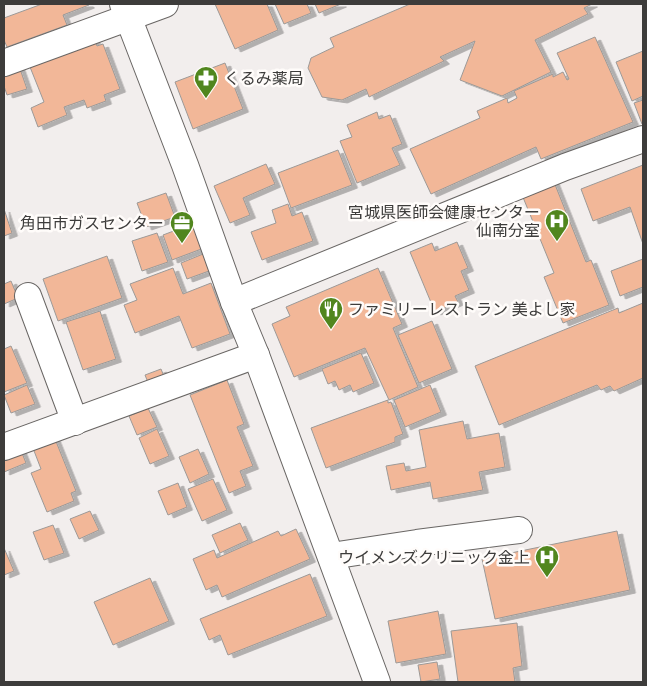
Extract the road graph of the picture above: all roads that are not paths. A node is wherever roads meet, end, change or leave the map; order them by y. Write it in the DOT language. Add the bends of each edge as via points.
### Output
graph roads {
  1 [pos="165,4"];
  2 [pos="126,11"];
  3 [pos="4,63"];
  4 [pos="643,139"];
  5 [pos="28,296"];
  6 [pos="234,302"];
  7 [pos="256,355"];
  8 [pos="76,422"];
  9 [pos="4,447"];
  10 [pos="519,530"];
  11 [pos="331,556"];
  12 [pos="377,682"];
  1 -- 2 [label="street"];
  2 -- 3 [label="street"];
  2 -- 6 [label="street"];
  4 -- 6 [label="street" via="565,167"];
  5 -- 8 [label="street"];
  6 -- 7 [label="street"];
  7 -- 8 [label="street"];
  7 -- 11 [label="street"];
  8 -- 9 [label="street"];
  10 -- 11 [label="street"];
  11 -- 12 [label="street"];
}
